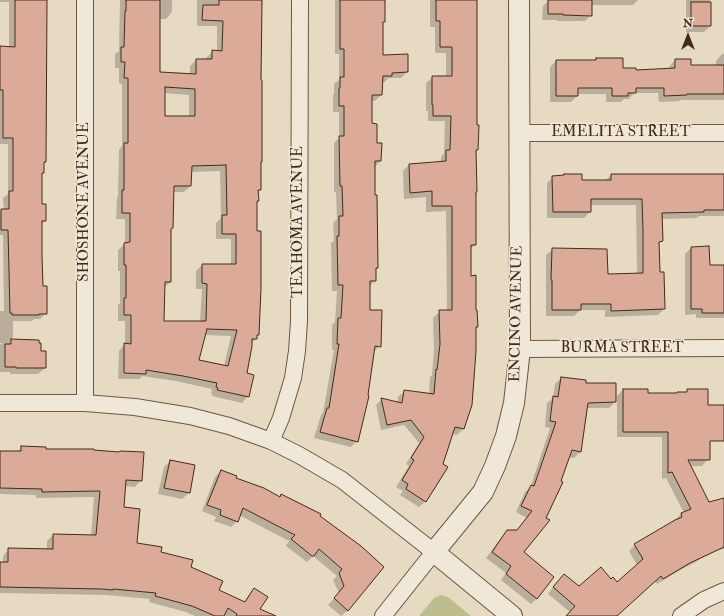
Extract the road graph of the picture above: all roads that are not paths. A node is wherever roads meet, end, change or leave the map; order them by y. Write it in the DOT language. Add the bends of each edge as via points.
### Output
graph roads {
  1 [pos="85,0"];
  2 [pos="300,0"];
  3 [pos="519,0"];
  4 [pos="519,133"];
  5 [pos="724,133"];
  6 [pos="724,348"];
  7 [pos="520,349"];
  8 [pos="84,403"];
  9 [pos="0,404"];
  10 [pos="271,441"];
  11 [pos="434,552"];
  12 [pos="724,591"];
  13 [pos="383,616"];
  14 [pos="512,616"];
  15 [pos="681,616"];
  1 -- 8 [label="street, SHOSHONE AVENUE"];
  2 -- 10 [label="street, TEXHOMA AVENUE" via="299,321 293,378"];
  3 -- 4 [label="street, ENCINO AVENUE"];
  4 -- 5 [label="street, EMELITA STREET"];
  4 -- 7 [label="street, ENCINO AVENUE"];
  6 -- 7 [label="street, BURMA STREET"];
  7 -- 11 [label="street, ENCINO AVENUE" via="514,403 495,466 483,492"];
  8 -- 9 [label="street"];
  8 -- 10 [label="street" via="134,407 190,416"];
  10 -- 11 [label="street" via="342,480"];
  11 -- 13 [label="street"];
  11 -- 14 [label="street"];
  12 -- 15 [label="street" via="704,600"];
}
